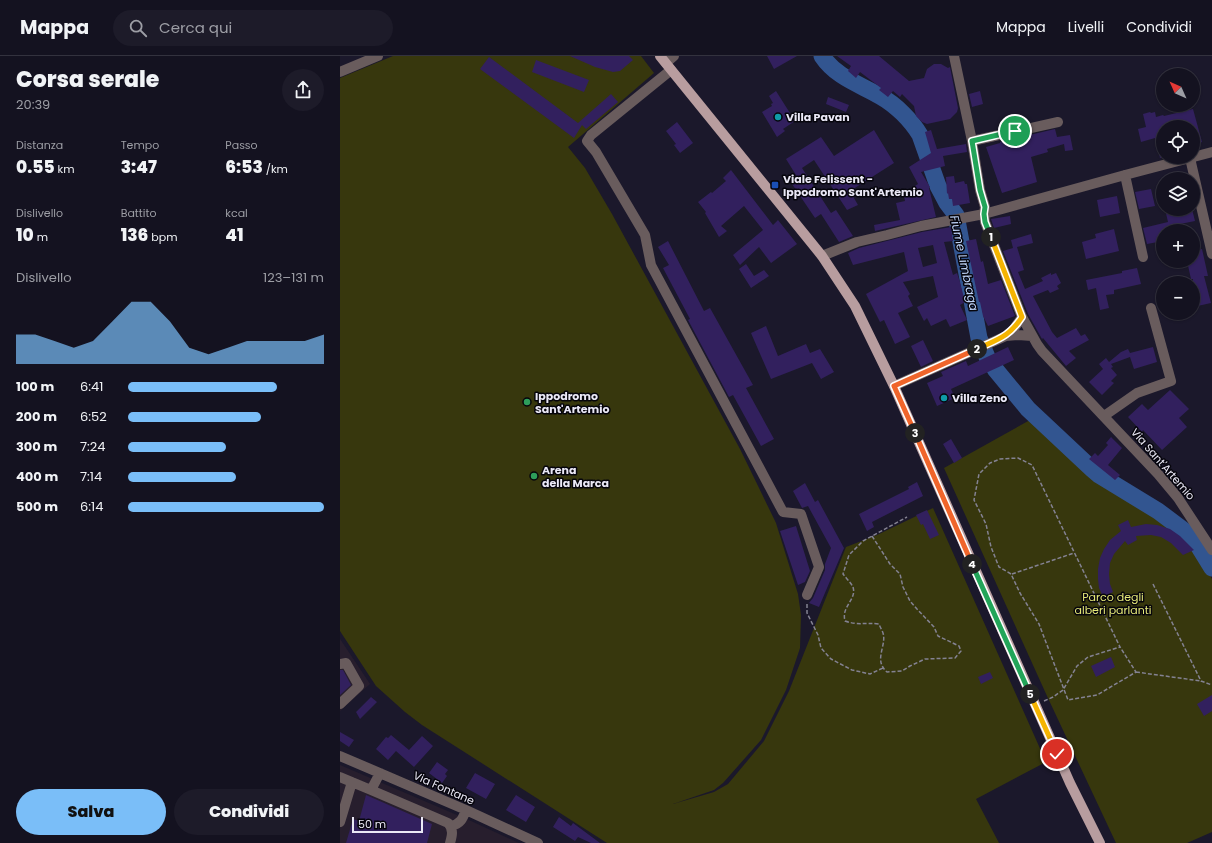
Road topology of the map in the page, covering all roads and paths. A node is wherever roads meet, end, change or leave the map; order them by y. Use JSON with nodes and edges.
{"nodes":[{"id":1,"x":378,"y":56,"type":"edge"},
{"id":2,"x":674,"y":56,"type":"edge"},
{"id":3,"x":954,"y":56,"type":"edge"},
{"id":4,"x":666,"y":63,"type":"edge"},
{"id":5,"x":340,"y":72,"type":"edge"},
{"id":6,"x":1058,"y":122,"type":"dead end"},
{"id":7,"x":972,"y":141,"type":"junction"},
{"id":8,"x":1212,"y":152,"type":"edge"},
{"id":9,"x":1200,"y":155,"type":"edge"},
{"id":10,"x":1166,"y":164,"type":"edge"},
{"id":11,"x":1191,"y":164,"type":"edge"},
{"id":12,"x":1125,"y":174,"type":"junction"},
{"id":13,"x":984,"y":214,"type":"junction"},
{"id":14,"x":1212,"y":254,"type":"edge"},
{"id":15,"x":822,"y":256,"type":"junction"},
{"id":16,"x":1143,"y":257,"type":"dead end"},
{"id":17,"x":1151,"y":308,"type":"dead end"},
{"id":18,"x":1022,"y":317,"type":"junction"},
{"id":19,"x":1006,"y":336,"type":"junction"},
{"id":20,"x":1032,"y":336,"type":"junction"},
{"id":21,"x":894,"y":386,"type":"junction"},
{"id":22,"x":1104,"y":416,"type":"junction"},
{"id":23,"x":907,"y":517,"type":"dead end"},
{"id":24,"x":872,"y":536,"type":"junction"},
{"id":25,"x":1212,"y":550,"type":"edge"},
{"id":26,"x":1074,"y":553,"type":"junction"},
{"id":27,"x":1011,"y":574,"type":"junction"},
{"id":28,"x":1152,"y":584,"type":"dead end"},
{"id":29,"x":807,"y":595,"type":"joint"},
{"id":30,"x":1120,"y":647,"type":"junction"},
{"id":31,"x":340,"y":664,"type":"edge"},
{"id":32,"x":883,"y":668,"type":"junction"},
{"id":33,"x":1136,"y":672,"type":"junction"},
{"id":34,"x":1201,"y":681,"type":"junction"},
{"id":35,"x":1212,"y":685,"type":"edge"},
{"id":36,"x":1063,"y":690,"type":"junction"},
{"id":37,"x":1040,"y":702,"type":"dead end"},
{"id":38,"x":340,"y":704,"type":"edge"},
{"id":39,"x":340,"y":756,"type":"edge"},
{"id":40,"x":380,"y":773,"type":"junction"},
{"id":41,"x":340,"y":777,"type":"edge"},
{"id":42,"x":352,"y":782,"type":"junction"},
{"id":43,"x":371,"y":790,"type":"junction"},
{"id":44,"x":466,"y":810,"type":"junction"},
{"id":45,"x":340,"y":822,"type":"edge"},
{"id":46,"x":451,"y":826,"type":"junction"},
{"id":47,"x":450,"y":843,"type":"edge"},
{"id":48,"x":538,"y":843,"type":"edge"},
{"id":49,"x":1100,"y":843,"type":"edge"}],
"edges":[{"from":1,"to":5,"type":"street"},
{"from":2,"to":4,"type":"street"},
{"from":3,"to":7,"type":"street","name":"Via Sant'Artemio"},
{"from":4,"to":15,"type":"main road"},
{"from":4,"to":29,"type":"street"},
{"from":6,"to":7,"type":"street"},
{"from":7,"to":13,"type":"street","name":"Via Sant'Artemio"},
{"from":8,"to":9,"type":"street"},
{"from":10,"to":12,"type":"street"},
{"from":11,"to":14,"type":"street"},
{"from":12,"to":13,"type":"street"},
{"from":12,"to":16,"type":"street"},
{"from":13,"to":15,"type":"street"},
{"from":13,"to":18,"type":"street","name":"Via Sant'Artemio"},
{"from":15,"to":21,"type":"main road"},
{"from":17,"to":22,"type":"street"},
{"from":18,"to":19,"type":"street"},
{"from":18,"to":20,"type":"street","name":"Via Sant'Artemio"},
{"from":19,"to":20,"type":"street"},
{"from":19,"to":21,"type":"street"},
{"from":20,"to":22,"type":"street","name":"Via Sant'Artemio"},
{"from":21,"to":49,"type":"main road"},
{"from":22,"to":25,"type":"street","name":"Via Sant'Artemio"},
{"from":23,"to":24,"type":"path"},
{"from":24,"to":32,"type":"path"},
{"from":24,"to":32,"type":"path"},
{"from":26,"to":27,"type":"path"},
{"from":26,"to":27,"type":"path"},
{"from":26,"to":30,"type":"path"},
{"from":27,"to":36,"type":"path"},
{"from":28,"to":34,"type":"path"},
{"from":29,"to":32,"type":"path"},
{"from":30,"to":33,"type":"path"},
{"from":30,"to":36,"type":"path"},
{"from":31,"to":38,"type":"street"},
{"from":33,"to":34,"type":"path"},
{"from":33,"to":36,"type":"path"},
{"from":34,"to":35,"type":"path"},
{"from":36,"to":37,"type":"path"},
{"from":39,"to":40,"type":"street","name":"Via Fontane"},
{"from":40,"to":43,"type":"street"},
{"from":40,"to":44,"type":"street","name":"Via Fontane"},
{"from":41,"to":42,"type":"street"},
{"from":42,"to":43,"type":"street"},
{"from":42,"to":45,"type":"street"},
{"from":43,"to":46,"type":"street"},
{"from":44,"to":46,"type":"street"},
{"from":44,"to":48,"type":"street","name":"Via Fontane"},
{"from":46,"to":47,"type":"street"}]}
